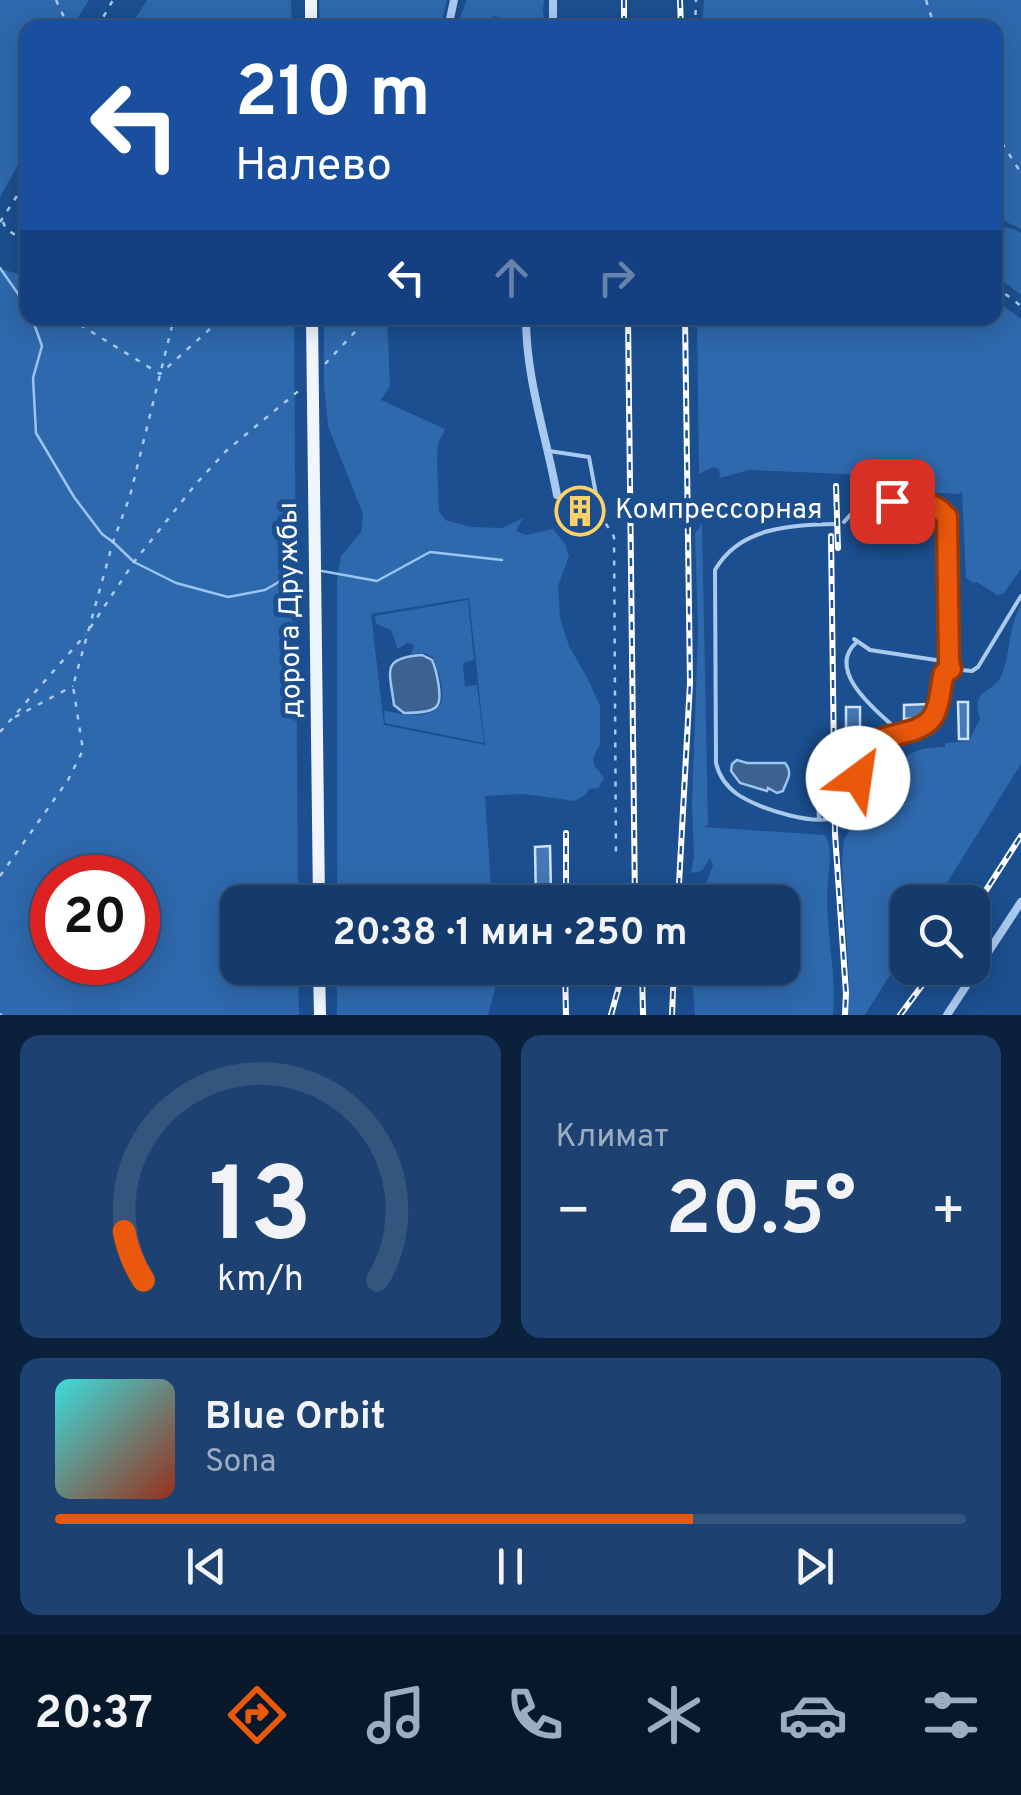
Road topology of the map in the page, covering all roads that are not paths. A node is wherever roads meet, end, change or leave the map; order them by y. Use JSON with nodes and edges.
{"nodes":[{"id":1,"x":312,"y":325,"type":"edge"},
{"id":2,"x":526,"y":325,"type":"edge"},
{"id":3,"x":548,"y":450,"type":"junction"},
{"id":4,"x":596,"y":494,"type":"road end"},
{"id":5,"x":557,"y":495,"type":"dead end"},
{"id":6,"x":844,"y":522,"type":"dead end"},
{"id":7,"x":837,"y":524,"type":"dead end"},
{"id":8,"x":1021,"y":596,"type":"edge"},
{"id":9,"x":949,"y":662,"type":"junction"},
{"id":10,"x":951,"y":669,"type":"junction"},
{"id":11,"x":901,"y":733,"type":"junction"},
{"id":12,"x":818,"y":785,"type":"dead end"},
{"id":13,"x":819,"y":819,"type":"junction"},
{"id":14,"x":319,"y":885,"type":"edge"},
{"id":15,"x":1021,"y":902,"type":"edge"},
{"id":16,"x":320,"y":985,"type":"edge"},
{"id":17,"x":320,"y":1015,"type":"edge"},
{"id":18,"x":948,"y":1015,"type":"edge"}],
"edges":[{"from":1,"to":14,"type":"main road","name":"дорога Дружбы"},
{"from":2,"to":3,"type":"street"},
{"from":3,"to":4,"type":"lane"},
{"from":3,"to":5,"type":"street"},
{"from":6,"to":9,"type":"lane"},
{"from":7,"to":13,"type":"lane"},
{"from":8,"to":10,"type":"lane"},
{"from":9,"to":10,"type":"lane"},
{"from":9,"to":11,"type":"lane"},
{"from":10,"to":11,"type":"lane"},
{"from":11,"to":13,"type":"lane"},
{"from":12,"to":13,"type":"lane"},
{"from":15,"to":18,"type":"street"},
{"from":16,"to":17,"type":"main road"}]}
